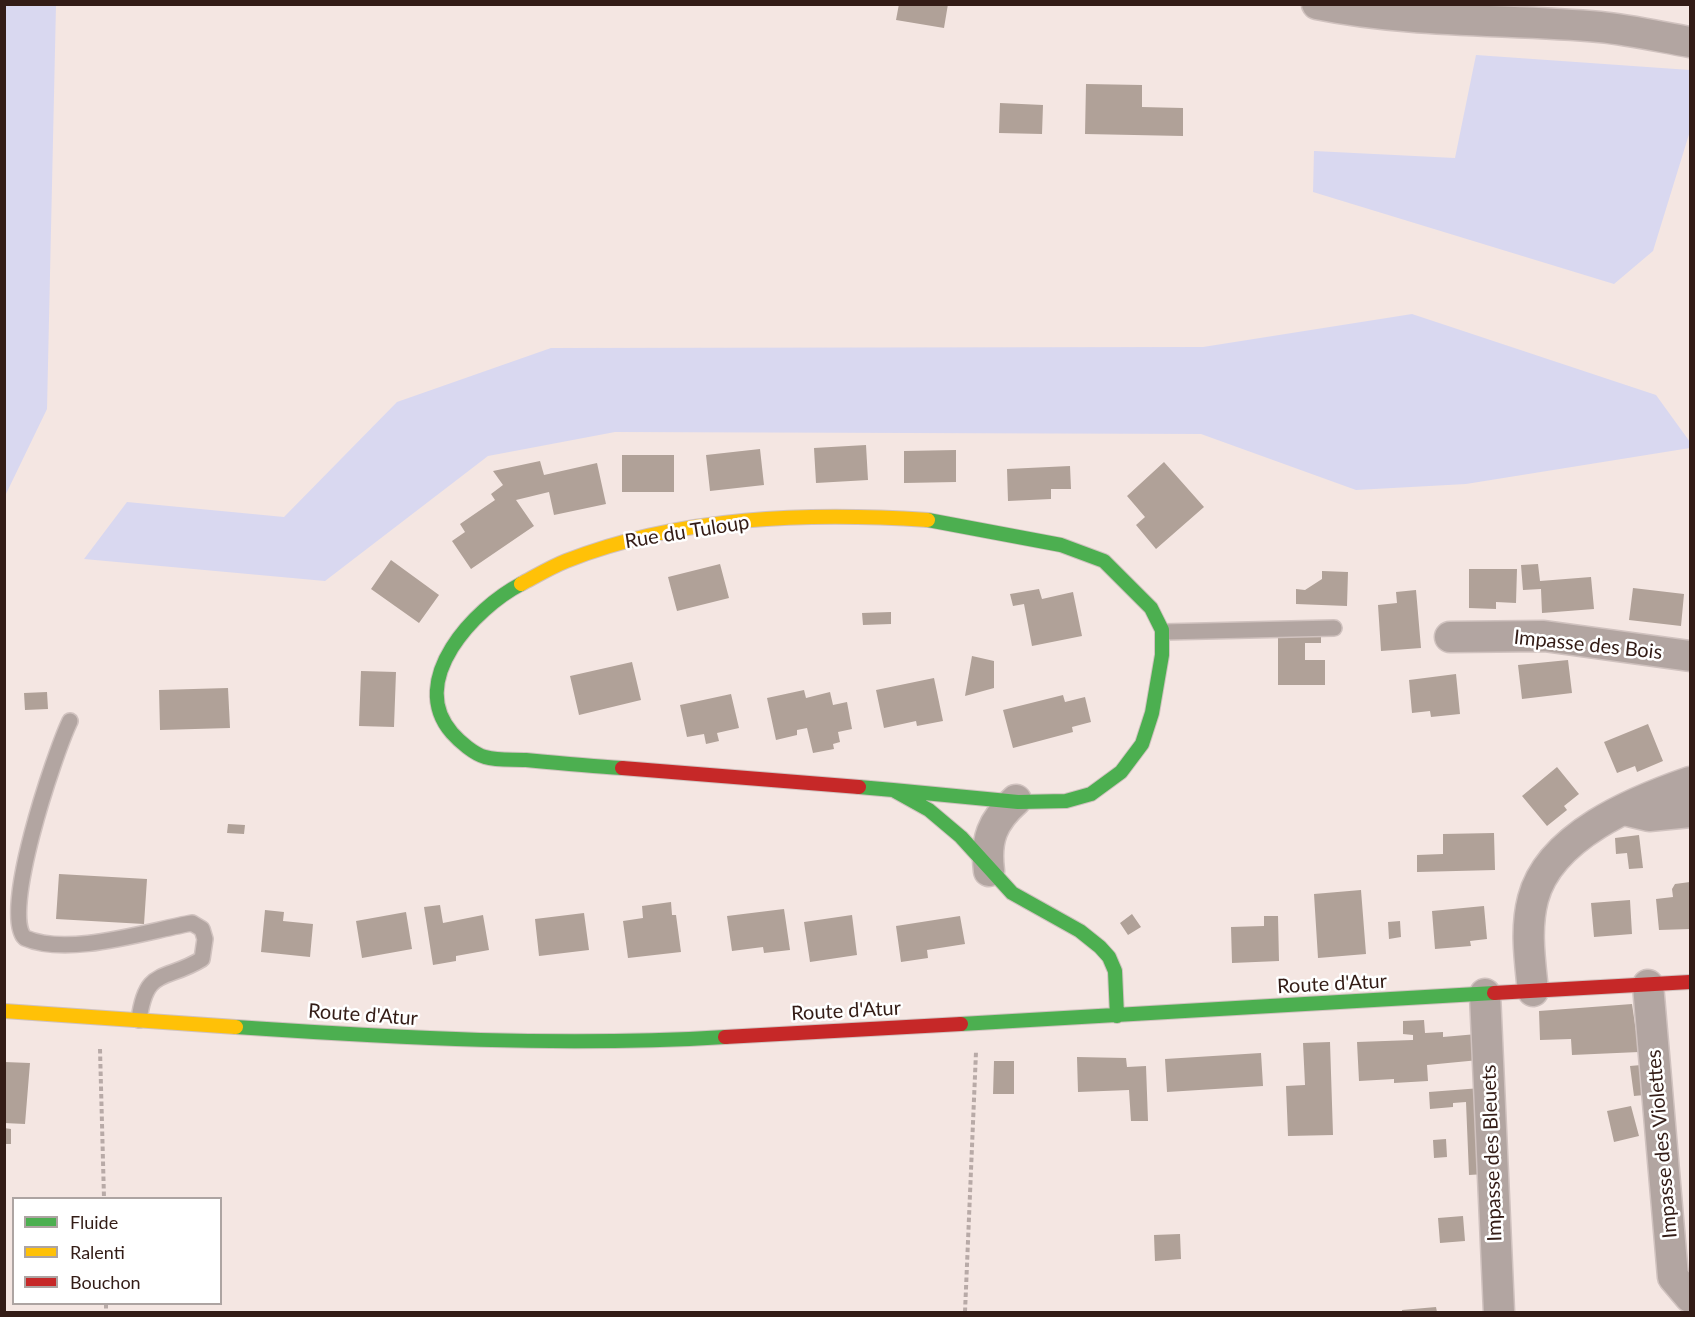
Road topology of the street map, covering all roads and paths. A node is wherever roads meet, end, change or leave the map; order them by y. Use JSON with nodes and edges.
{"nodes":[{"id":1,"x":1317,"y":4,"type":"edge"},
{"id":2,"x":1690,"y":42,"type":"edge"},
{"id":3,"x":1334,"y":628,"type":"dead end"},
{"id":4,"x":1163,"y":633,"type":"junction"},
{"id":5,"x":1450,"y":636,"type":"dead end"},
{"id":6,"x":1690,"y":656,"type":"edge"},
{"id":7,"x":70,"y":721,"type":"dead end"},
{"id":8,"x":1690,"y":782,"type":"edge"},
{"id":9,"x":893,"y":790,"type":"junction"},
{"id":10,"x":1016,"y":800,"type":"junction"},
{"id":11,"x":1625,"y":810,"type":"junction"},
{"id":12,"x":1690,"y":812,"type":"edge"},
{"id":13,"x":989,"y":872,"type":"junction"},
{"id":14,"x":1690,"y":982,"type":"edge"},
{"id":15,"x":1648,"y":985,"type":"junction"},
{"id":16,"x":1533,"y":991,"type":"junction"},
{"id":17,"x":1485,"y":994,"type":"junction"},
{"id":18,"x":4,"y":1011,"type":"edge"},
{"id":19,"x":1117,"y":1016,"type":"junction"},
{"id":20,"x":101,"y":1017,"type":"junction"},
{"id":21,"x":139,"y":1020,"type":"junction"},
{"id":22,"x":977,"y":1023,"type":"junction"},
{"id":23,"x":104,"y":1197,"type":"edge"},
{"id":24,"x":1690,"y":1297,"type":"edge"},
{"id":25,"x":965,"y":1312,"type":"edge"},
{"id":26,"x":1499,"y":1312,"type":"edge"}],
"edges":[{"from":1,"to":2,"type":"street"},
{"from":3,"to":4,"type":"lane"},
{"from":4,"to":9,"type":"street","name":"Rue du Tuloup"},
{"from":4,"to":10,"type":"street","name":"Rue du Tuloup"},
{"from":5,"to":6,"type":"street","name":"Impasse des Bois"},
{"from":7,"to":21,"type":"lane"},
{"from":8,"to":11,"type":"street"},
{"from":9,"to":10,"type":"street","name":"Rue du Tuloup"},
{"from":9,"to":13,"type":"street","name":"Rue du Tuloup"},
{"from":10,"to":13,"type":"street"},
{"from":11,"to":12,"type":"street"},
{"from":11,"to":16,"type":"street"},
{"from":13,"to":19,"type":"street","name":"Rue du Tuloup"},
{"from":14,"to":15,"type":"street","name":"Route d'Atur"},
{"from":15,"to":16,"type":"street","name":"Route d'Atur"},
{"from":15,"to":24,"type":"street","name":"Impasse des Violettes"},
{"from":16,"to":17,"type":"street","name":"Route d'Atur"},
{"from":17,"to":19,"type":"street","name":"Route d'Atur"},
{"from":17,"to":26,"type":"street","name":"Impasse des Bleuets"},
{"from":18,"to":20,"type":"street","name":"Route d'Atur"},
{"from":19,"to":22,"type":"street","name":"Route d'Atur"},
{"from":20,"to":21,"type":"street","name":"Route d'Atur"},
{"from":20,"to":23,"type":"path"},
{"from":21,"to":22,"type":"street","name":"Route d'Atur"},
{"from":22,"to":25,"type":"path"}]}
